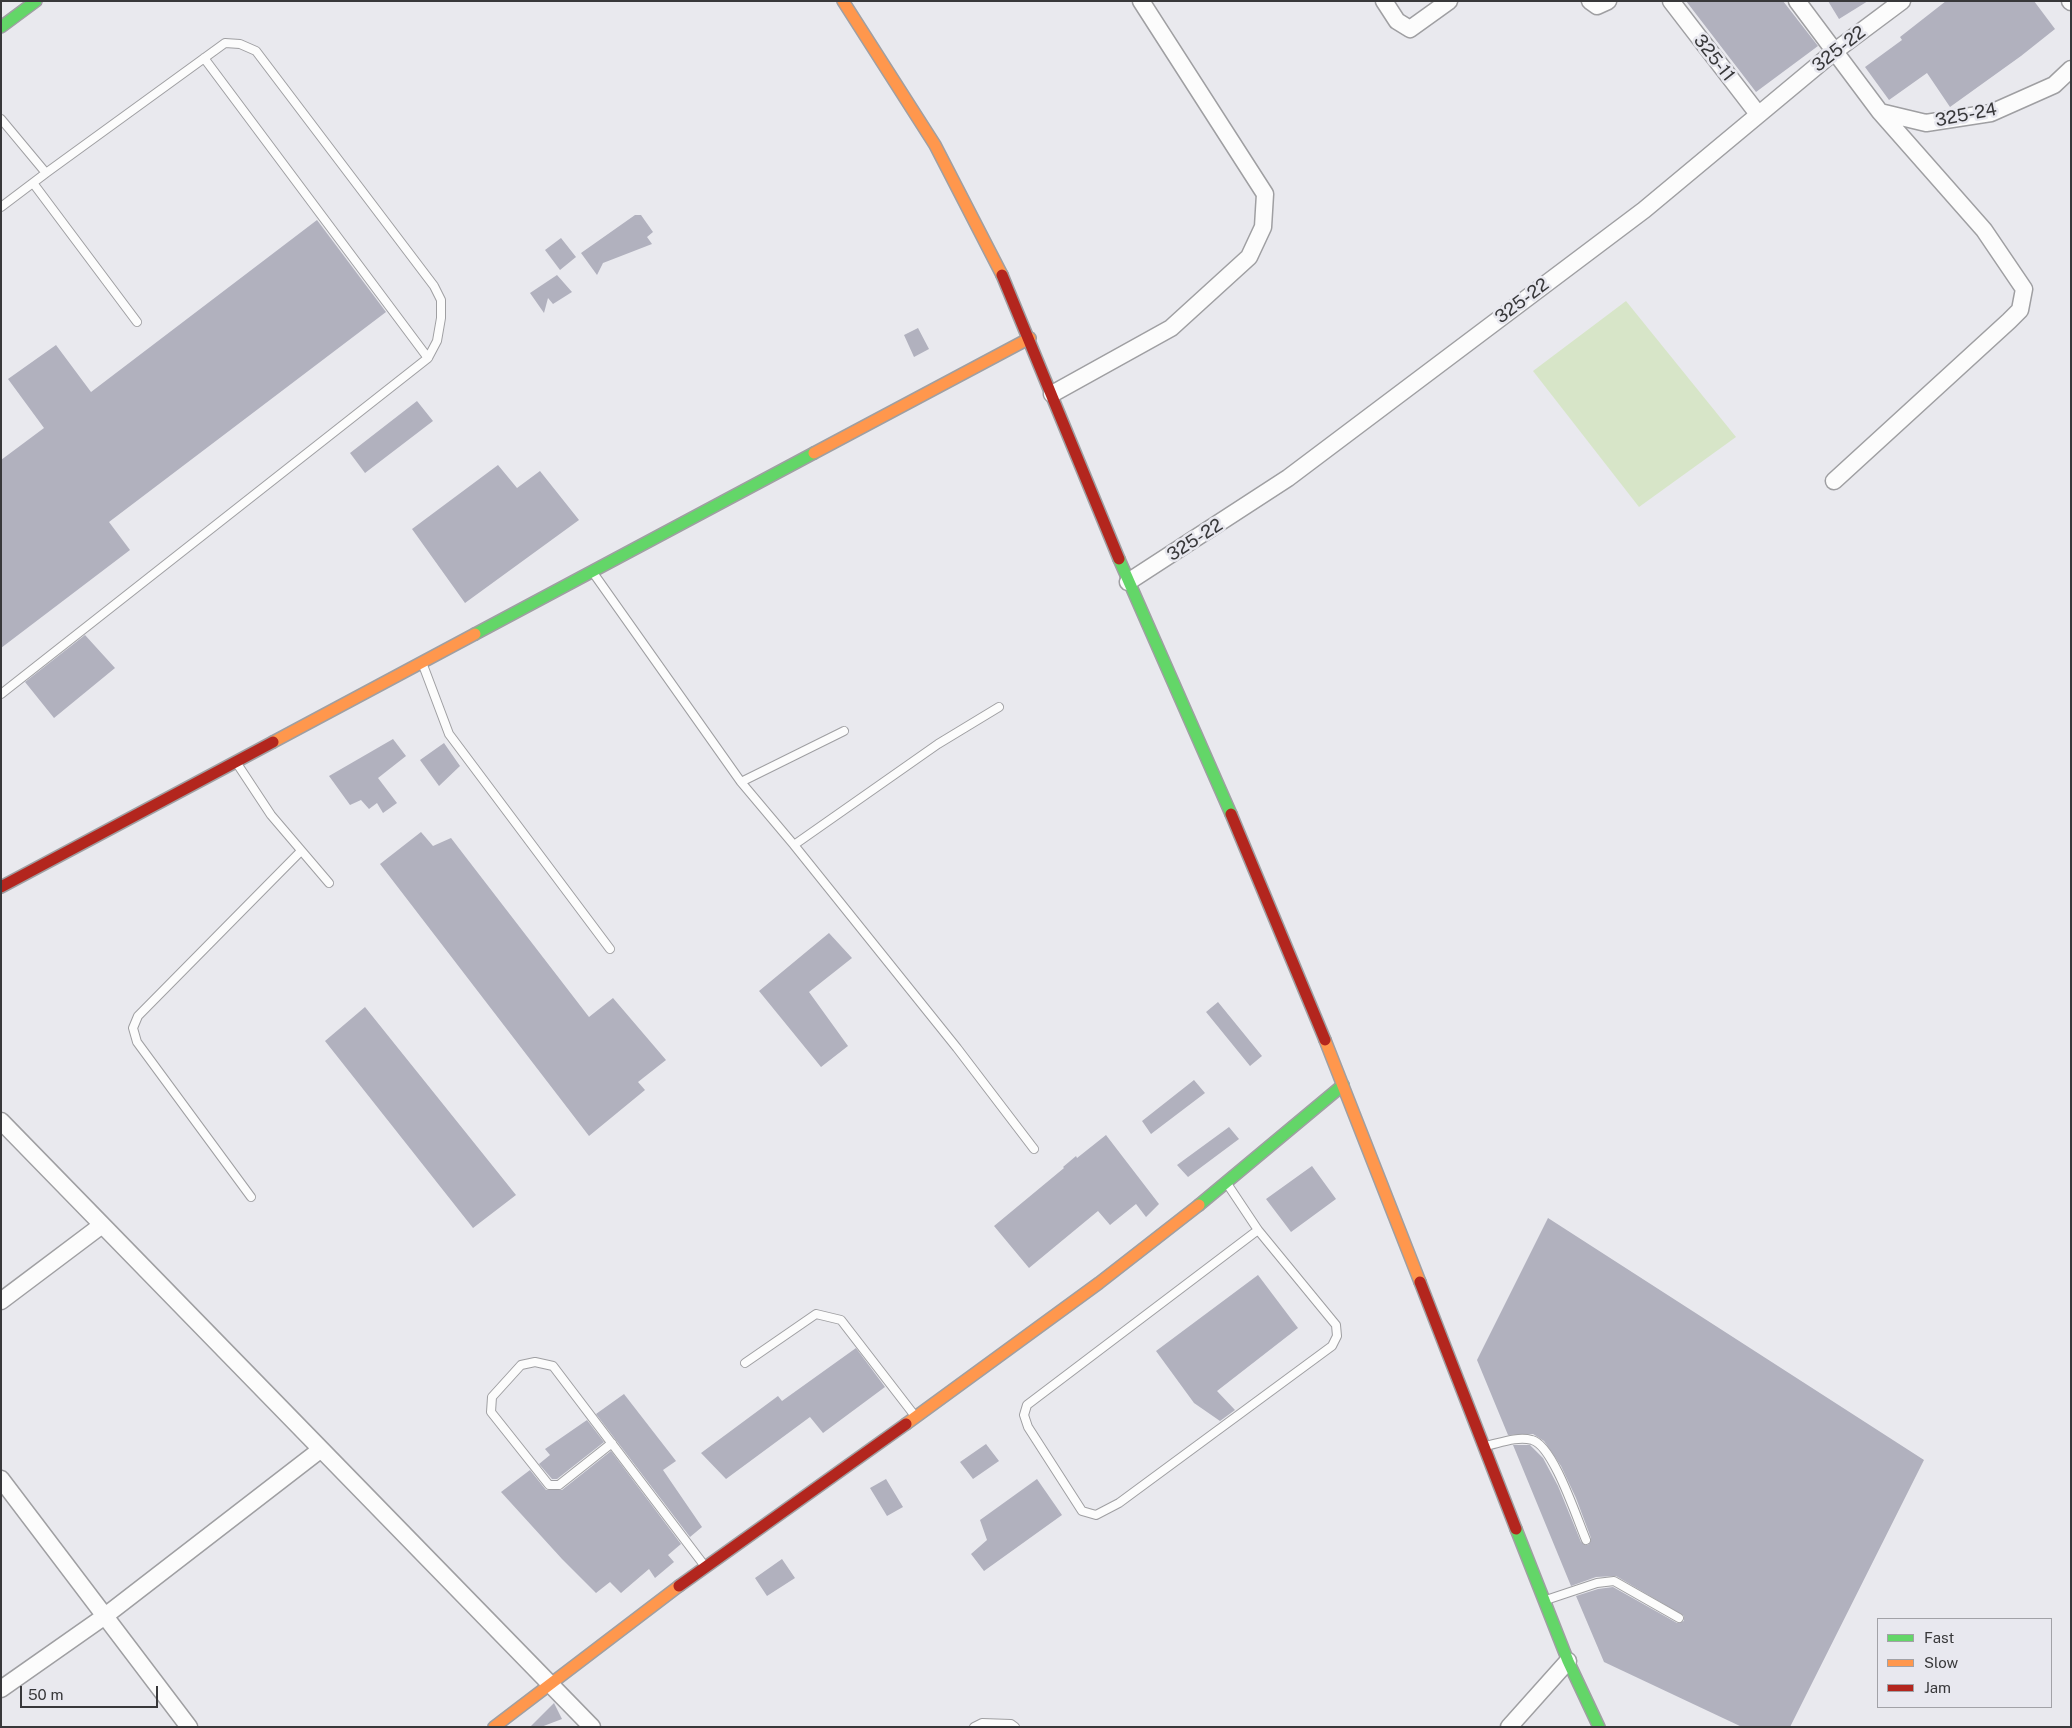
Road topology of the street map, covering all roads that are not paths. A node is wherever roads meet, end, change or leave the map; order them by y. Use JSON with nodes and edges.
{"nodes":[{"id":1,"x":36,"y":1,"type":"edge"},
{"id":2,"x":843,"y":1,"type":"edge"},
{"id":3,"x":1141,"y":1,"type":"edge"},
{"id":4,"x":1384,"y":1,"type":"edge"},
{"id":5,"x":1449,"y":1,"type":"edge"},
{"id":6,"x":1671,"y":1,"type":"edge"},
{"id":7,"x":1797,"y":1,"type":"edge"},
{"id":8,"x":1902,"y":1,"type":"edge"},
{"id":9,"x":1,"y":27,"type":"edge"},
{"id":10,"x":1834,"y":51,"type":"junction"},
{"id":11,"x":204,"y":58,"type":"junction"},
{"id":12,"x":2071,"y":69,"type":"edge"},
{"id":13,"x":1880,"y":112,"type":"junction"},
{"id":14,"x":1758,"y":114,"type":"junction"},
{"id":15,"x":1,"y":118,"type":"edge"},
{"id":16,"x":46,"y":173,"type":"junction"},
{"id":17,"x":33,"y":184,"type":"junction"},
{"id":18,"x":1,"y":207,"type":"edge"},
{"id":19,"x":138,"y":322,"type":"dead end"},
{"id":20,"x":1030,"y":338,"type":"junction"},
{"id":21,"x":428,"y":358,"type":"junction"},
{"id":22,"x":1052,"y":394,"type":"junction"},
{"id":23,"x":1834,"y":481,"type":"dead end"},
{"id":24,"x":592,"y":572,"type":"junction"},
{"id":25,"x":1128,"y":582,"type":"junction"},
{"id":26,"x":422,"y":663,"type":"junction"},
{"id":27,"x":1,"y":694,"type":"edge"},
{"id":28,"x":999,"y":707,"type":"dead end"},
{"id":29,"x":844,"y":731,"type":"dead end"},
{"id":30,"x":235,"y":761,"type":"junction"},
{"id":31,"x":740,"y":782,"type":"junction"},
{"id":32,"x":794,"y":845,"type":"junction"},
{"id":33,"x":301,"y":851,"type":"junction"},
{"id":34,"x":329,"y":883,"type":"dead end"},
{"id":35,"x":1,"y":887,"type":"edge"},
{"id":36,"x":610,"y":949,"type":"dead end"},
{"id":37,"x":1343,"y":1084,"type":"junction"},
{"id":38,"x":4,"y":1128,"type":"edge"},
{"id":39,"x":1034,"y":1149,"type":"dead end"},
{"id":40,"x":1227,"y":1183,"type":"junction"},
{"id":41,"x":251,"y":1197,"type":"dead end"},
{"id":42,"x":102,"y":1225,"type":"junction"},
{"id":43,"x":1258,"y":1230,"type":"junction"},
{"id":44,"x":1,"y":1301,"type":"edge"},
{"id":45,"x":745,"y":1363,"type":"dead end"},
{"id":46,"x":916,"y":1417,"type":"junction"},
{"id":47,"x":612,"y":1443,"type":"junction"},
{"id":48,"x":1484,"y":1446,"type":"junction"},
{"id":49,"x":320,"y":1450,"type":"junction"},
{"id":50,"x":1,"y":1479,"type":"edge"},
{"id":51,"x":1586,"y":1540,"type":"dead end"},
{"id":52,"x":705,"y":1566,"type":"junction"},
{"id":53,"x":1544,"y":1600,"type":"junction"},
{"id":54,"x":105,"y":1616,"type":"junction"},
{"id":55,"x":1679,"y":1618,"type":"dead end"},
{"id":56,"x":1568,"y":1661,"type":"junction"},
{"id":57,"x":550,"y":1684,"type":"junction"},
{"id":58,"x":1,"y":1689,"type":"edge"},
{"id":59,"x":188,"y":1727,"type":"edge"},
{"id":60,"x":494,"y":1727,"type":"edge"},
{"id":61,"x":592,"y":1727,"type":"edge"},
{"id":62,"x":974,"y":1727,"type":"edge"},
{"id":63,"x":1015,"y":1727,"type":"edge"},
{"id":64,"x":1509,"y":1727,"type":"edge"},
{"id":65,"x":1599,"y":1727,"type":"edge"}],
"edges":[{"from":1,"to":9,"type":"main road"},
{"from":2,"to":20,"type":"main road"},
{"from":3,"to":22,"type":"street"},
{"from":4,"to":5,"type":"street"},
{"from":6,"to":14,"type":"street","name":"325-11"},
{"from":7,"to":10,"type":"street"},
{"from":8,"to":10,"type":"street","name":"325-22"},
{"from":10,"to":13,"type":"street"},
{"from":10,"to":14,"type":"street","name":"325-22"},
{"from":11,"to":16,"type":"lane"},
{"from":11,"to":21,"type":"lane"},
{"from":11,"to":21,"type":"lane"},
{"from":12,"to":13,"type":"street","name":"325-24"},
{"from":13,"to":23,"type":"street"},
{"from":14,"to":25,"type":"street","name":"325-22"},
{"from":15,"to":16,"type":"lane"},
{"from":16,"to":17,"type":"lane"},
{"from":17,"to":18,"type":"lane"},
{"from":17,"to":19,"type":"lane"},
{"from":20,"to":22,"type":"main road"},
{"from":20,"to":24,"type":"main road"},
{"from":21,"to":27,"type":"lane"},
{"from":22,"to":25,"type":"main road"},
{"from":24,"to":26,"type":"main road"},
{"from":24,"to":31,"type":"lane"},
{"from":25,"to":37,"type":"main road"},
{"from":26,"to":30,"type":"main road"},
{"from":26,"to":36,"type":"lane"},
{"from":28,"to":32,"type":"lane"},
{"from":29,"to":31,"type":"lane"},
{"from":30,"to":33,"type":"lane"},
{"from":30,"to":35,"type":"main road"},
{"from":31,"to":32,"type":"lane"},
{"from":32,"to":39,"type":"lane"},
{"from":33,"to":34,"type":"lane"},
{"from":33,"to":41,"type":"lane"},
{"from":37,"to":40,"type":"main road"},
{"from":37,"to":48,"type":"main road"},
{"from":38,"to":42,"type":"street"},
{"from":40,"to":43,"type":"lane"},
{"from":40,"to":46,"type":"main road"},
{"from":42,"to":44,"type":"street"},
{"from":42,"to":49,"type":"street"},
{"from":43,"to":43,"type":"lane"},
{"from":45,"to":46,"type":"lane"},
{"from":46,"to":52,"type":"main road"},
{"from":47,"to":47,"type":"lane"},
{"from":47,"to":52,"type":"lane"},
{"from":48,"to":51,"type":"lane"},
{"from":48,"to":53,"type":"main road"},
{"from":49,"to":54,"type":"street"},
{"from":49,"to":57,"type":"street"},
{"from":50,"to":54,"type":"street"},
{"from":52,"to":57,"type":"main road"},
{"from":53,"to":55,"type":"lane"},
{"from":53,"to":56,"type":"main road"},
{"from":54,"to":58,"type":"street"},
{"from":54,"to":59,"type":"street"},
{"from":56,"to":64,"type":"street"},
{"from":56,"to":65,"type":"main road"},
{"from":57,"to":60,"type":"main road"},
{"from":57,"to":61,"type":"street"},
{"from":62,"to":63,"type":"lane"}]}
